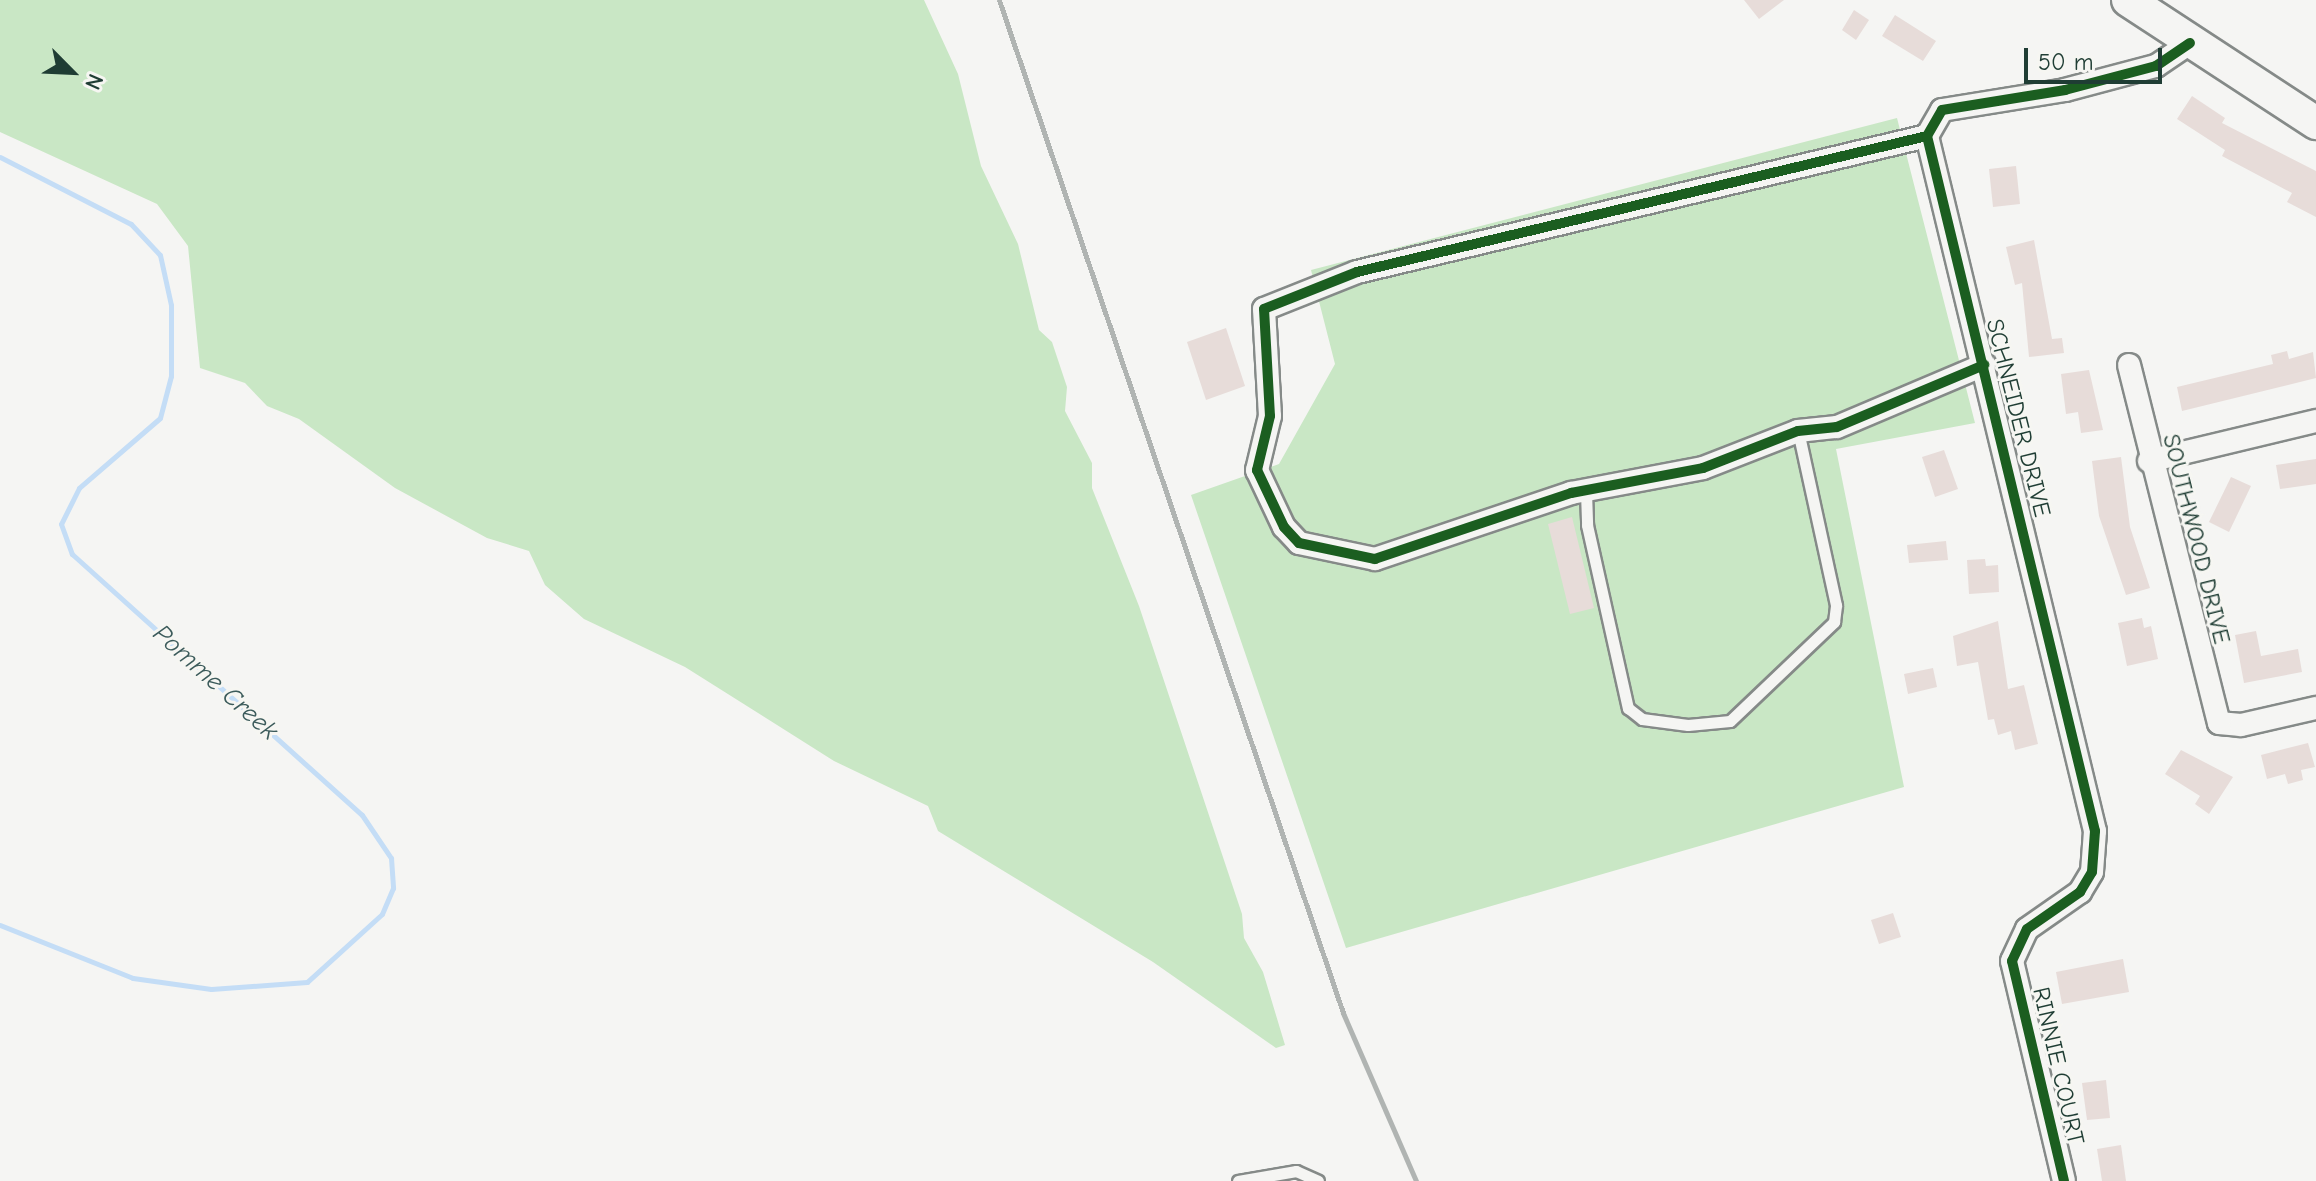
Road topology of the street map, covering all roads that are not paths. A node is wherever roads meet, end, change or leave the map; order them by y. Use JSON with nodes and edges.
{"nodes":[{"id":1,"x":2128,"y":0,"type":"edge"},
{"id":2,"x":2190,"y":43,"type":"junction"},
{"id":3,"x":2316,"y":123,"type":"edge"},
{"id":4,"x":1927,"y":136,"type":"junction"},
{"id":5,"x":1984,"y":365,"type":"junction"},
{"id":6,"x":2129,"y":365,"type":"dead end"},
{"id":7,"x":2316,"y":421,"type":"edge"},
{"id":8,"x":1798,"y":431,"type":"junction"},
{"id":9,"x":2149,"y":461,"type":"junction"},
{"id":10,"x":1586,"y":492,"type":"junction"},
{"id":11,"x":2316,"y":708,"type":"edge"},
{"id":12,"x":2012,"y":961,"type":"joint"},
{"id":13,"x":1238,"y":1181,"type":"edge"},
{"id":14,"x":1318,"y":1181,"type":"edge"},
{"id":15,"x":2064,"y":1181,"type":"edge"}],
"edges":[{"from":1,"to":2,"type":"street"},
{"from":2,"to":3,"type":"street"},
{"from":2,"to":4,"type":"street"},
{"from":4,"to":5,"type":"street","name":"SCHNEIDER DRIVE"},
{"from":4,"to":10,"type":"street"},
{"from":5,"to":8,"type":"street"},
{"from":5,"to":12,"type":"street","name":"SCHNEIDER DRIVE"},
{"from":6,"to":9,"type":"street","name":"SOUTHWOOD DRIVE"},
{"from":7,"to":9,"type":"street"},
{"from":8,"to":10,"type":"street"},
{"from":8,"to":10,"type":"lane"},
{"from":9,"to":11,"type":"street","name":"SOUTHWOOD DRIVE"},
{"from":12,"to":15,"type":"street","name":"RINNIE COURT"},
{"from":13,"to":14,"type":"lane"}]}
